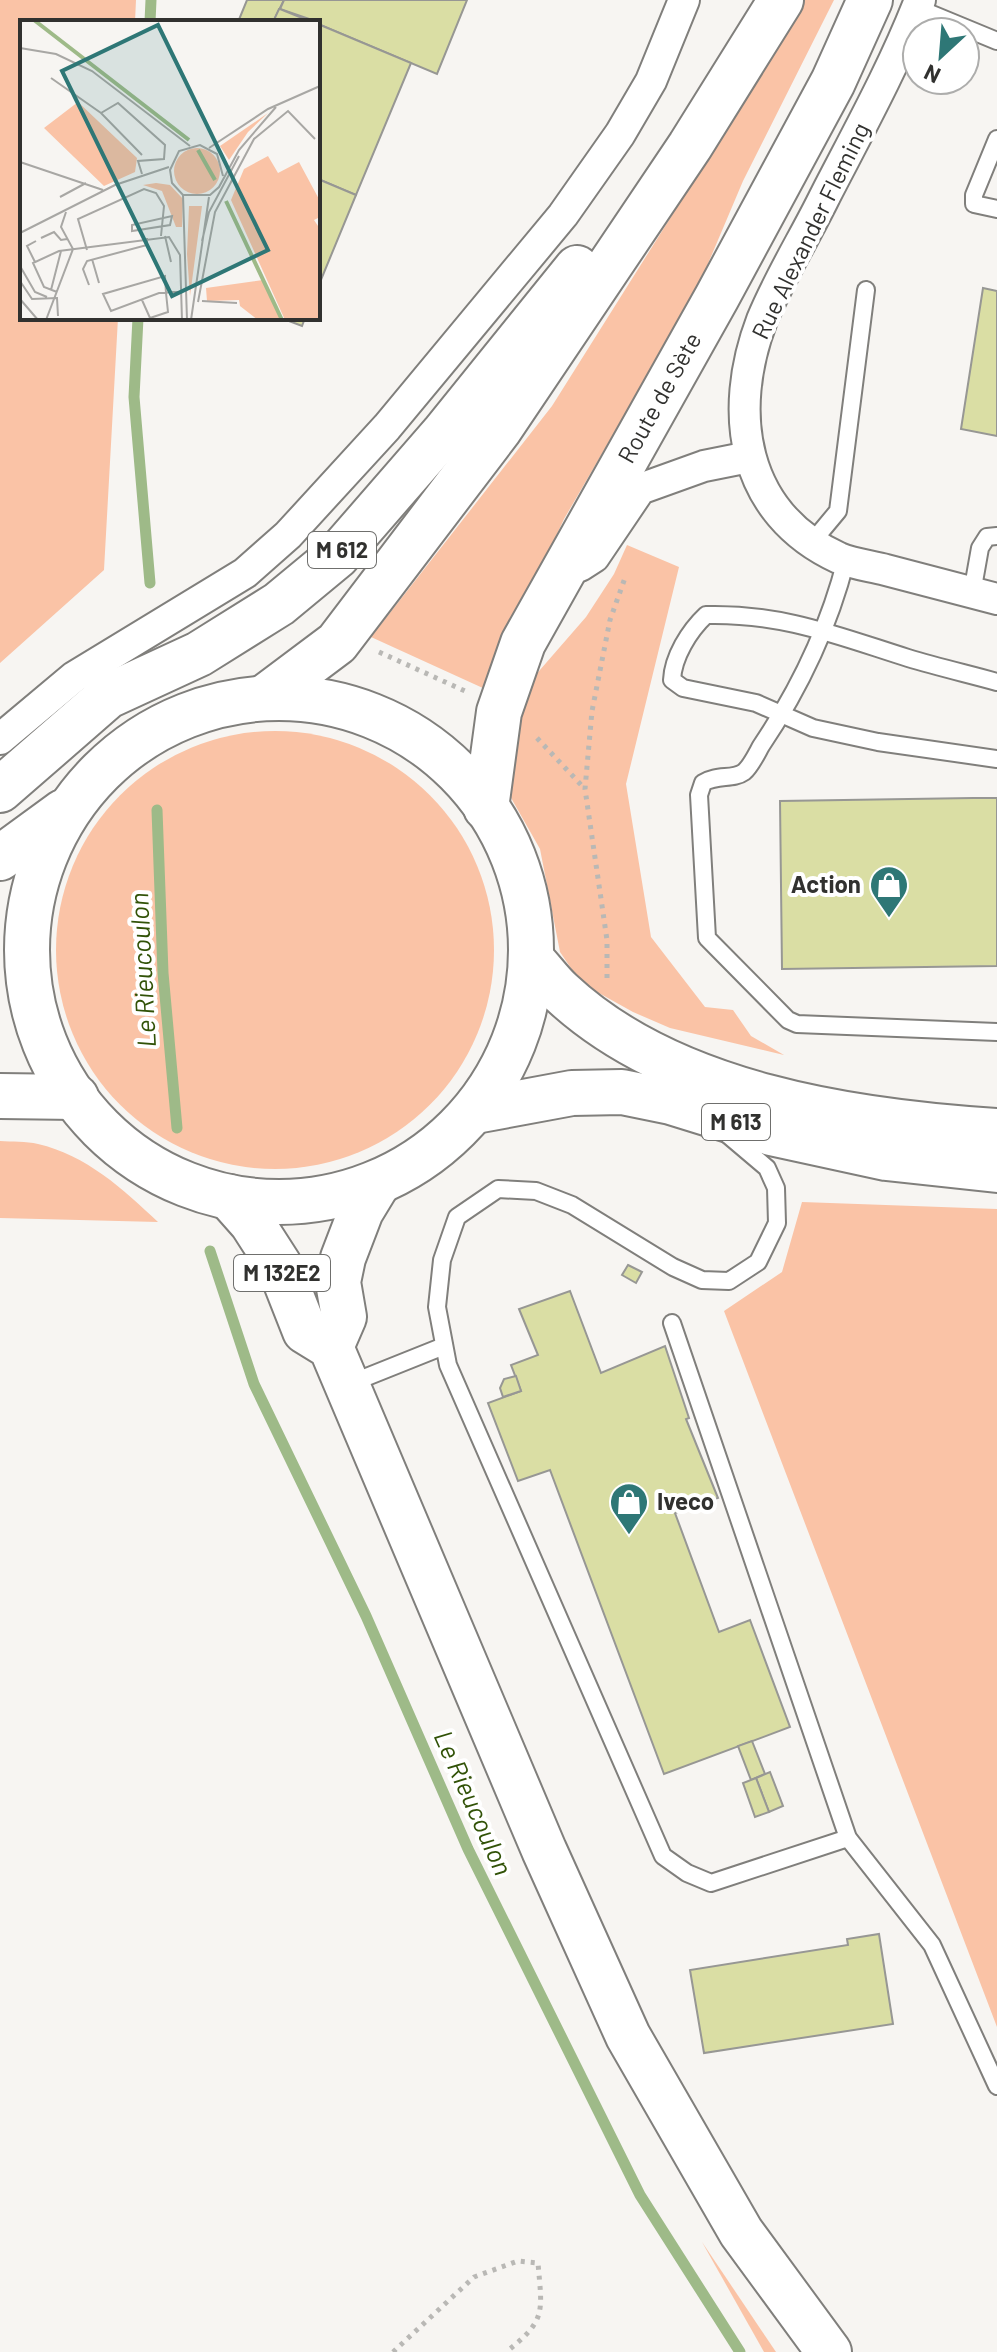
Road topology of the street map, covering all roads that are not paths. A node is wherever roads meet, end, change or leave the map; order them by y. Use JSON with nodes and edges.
{"nodes":[{"id":1,"x":684,"y":0,"type":"edge"},
{"id":2,"x":781,"y":0,"type":"edge"},
{"id":3,"x":870,"y":0,"type":"edge"},
{"id":4,"x":919,"y":4,"type":"edge"},
{"id":5,"x":997,"y":41,"type":"edge"},
{"id":6,"x":997,"y":139,"type":"edge"},
{"id":7,"x":997,"y":209,"type":"edge"},
{"id":8,"x":625,"y":245,"type":"junction"},
{"id":9,"x":866,"y":290,"type":"dead end"},
{"id":10,"x":749,"y":457,"type":"junction"},
{"id":11,"x":997,"y":536,"type":"edge"},
{"id":12,"x":813,"y":541,"type":"junction"},
{"id":13,"x":846,"y":560,"type":"junction"},
{"id":14,"x":561,"y":578,"type":"junction"},
{"id":15,"x":984,"y":596,"type":"edge"},
{"id":16,"x":826,"y":630,"type":"junction"},
{"id":17,"x":997,"y":682,"type":"edge"},
{"id":18,"x":265,"y":697,"type":"junction"},
{"id":19,"x":782,"y":716,"type":"junction"},
{"id":20,"x":0,"y":739,"type":"edge"},
{"id":21,"x":997,"y":759,"type":"edge"},
{"id":22,"x":0,"y":790,"type":"edge"},
{"id":23,"x":68,"y":808,"type":"junction"},
{"id":24,"x":486,"y":808,"type":"junction"},
{"id":25,"x":0,"y":858,"type":"edge"},
{"id":26,"x":532,"y":960,"type":"junction"},
{"id":27,"x":997,"y":1032,"type":"edge"},
{"id":28,"x":0,"y":1096,"type":"edge"},
{"id":29,"x":76,"y":1097,"type":"junction"},
{"id":30,"x":671,"y":1102,"type":"junction"},
{"id":31,"x":475,"y":1111,"type":"junction"},
{"id":32,"x":997,"y":1131,"type":"edge"},
{"id":33,"x":997,"y":1170,"type":"edge"},
{"id":34,"x":378,"y":1183,"type":"junction"},
{"id":35,"x":229,"y":1197,"type":"junction"},
{"id":36,"x":672,"y":1323,"type":"dead end"},
{"id":37,"x":444,"y":1346,"type":"junction"},
{"id":38,"x":339,"y":1366,"type":"junction"},
{"id":39,"x":848,"y":1838,"type":"junction"},
{"id":40,"x":997,"y":2086,"type":"edge"},
{"id":41,"x":829,"y":2352,"type":"edge"}],
"edges":[{"from":1,"to":20,"type":"street"},
{"from":2,"to":8,"type":"main road","number":"M 612"},
{"from":3,"to":14,"type":"main road","name":"Route de Sète"},
{"from":4,"to":5,"type":"lane"},
{"from":4,"to":10,"type":"street","name":"Rue Alexander Fleming"},
{"from":6,"to":7,"type":"lane"},
{"from":8,"to":18,"type":"main road","number":"M 612"},
{"from":8,"to":22,"type":"main road","number":"M 612"},
{"from":9,"to":12,"type":"lane"},
{"from":10,"to":12,"type":"street","name":"Rue Alexander Fleming"},
{"from":10,"to":14,"type":"street"},
{"from":11,"to":15,"type":"lane"},
{"from":12,"to":13,"type":"street","name":"Rue Alexander Fleming"},
{"from":13,"to":15,"type":"street","name":"Rue Alexander Fleming"},
{"from":13,"to":16,"type":"lane"},
{"from":14,"to":24,"type":"main road","name":"Route de Sète"},
{"from":16,"to":17,"type":"lane"},
{"from":16,"to":19,"type":"lane"},
{"from":16,"to":19,"type":"lane"},
{"from":18,"to":23,"type":"main road"},
{"from":18,"to":24,"type":"main road"},
{"from":19,"to":21,"type":"lane"},
{"from":19,"to":27,"type":"lane"},
{"from":23,"to":25,"type":"main road"},
{"from":23,"to":29,"type":"main road"},
{"from":24,"to":26,"type":"main road"},
{"from":26,"to":31,"type":"main road"},
{"from":26,"to":32,"type":"main road","number":"M 613"},
{"from":28,"to":29,"type":"main road"},
{"from":29,"to":35,"type":"main road"},
{"from":30,"to":31,"type":"main road","number":"M 613"},
{"from":30,"to":33,"type":"main road","number":"M 613"},
{"from":30,"to":37,"type":"lane"},
{"from":31,"to":34,"type":"main road"},
{"from":34,"to":35,"type":"main road"},
{"from":34,"to":38,"type":"main road","number":"M 132E2"},
{"from":35,"to":38,"type":"main road","number":"M 132E2"},
{"from":36,"to":39,"type":"lane"},
{"from":37,"to":38,"type":"lane"},
{"from":37,"to":39,"type":"lane"},
{"from":38,"to":41,"type":"main road","number":"M 132E2"},
{"from":39,"to":40,"type":"lane"}]}
